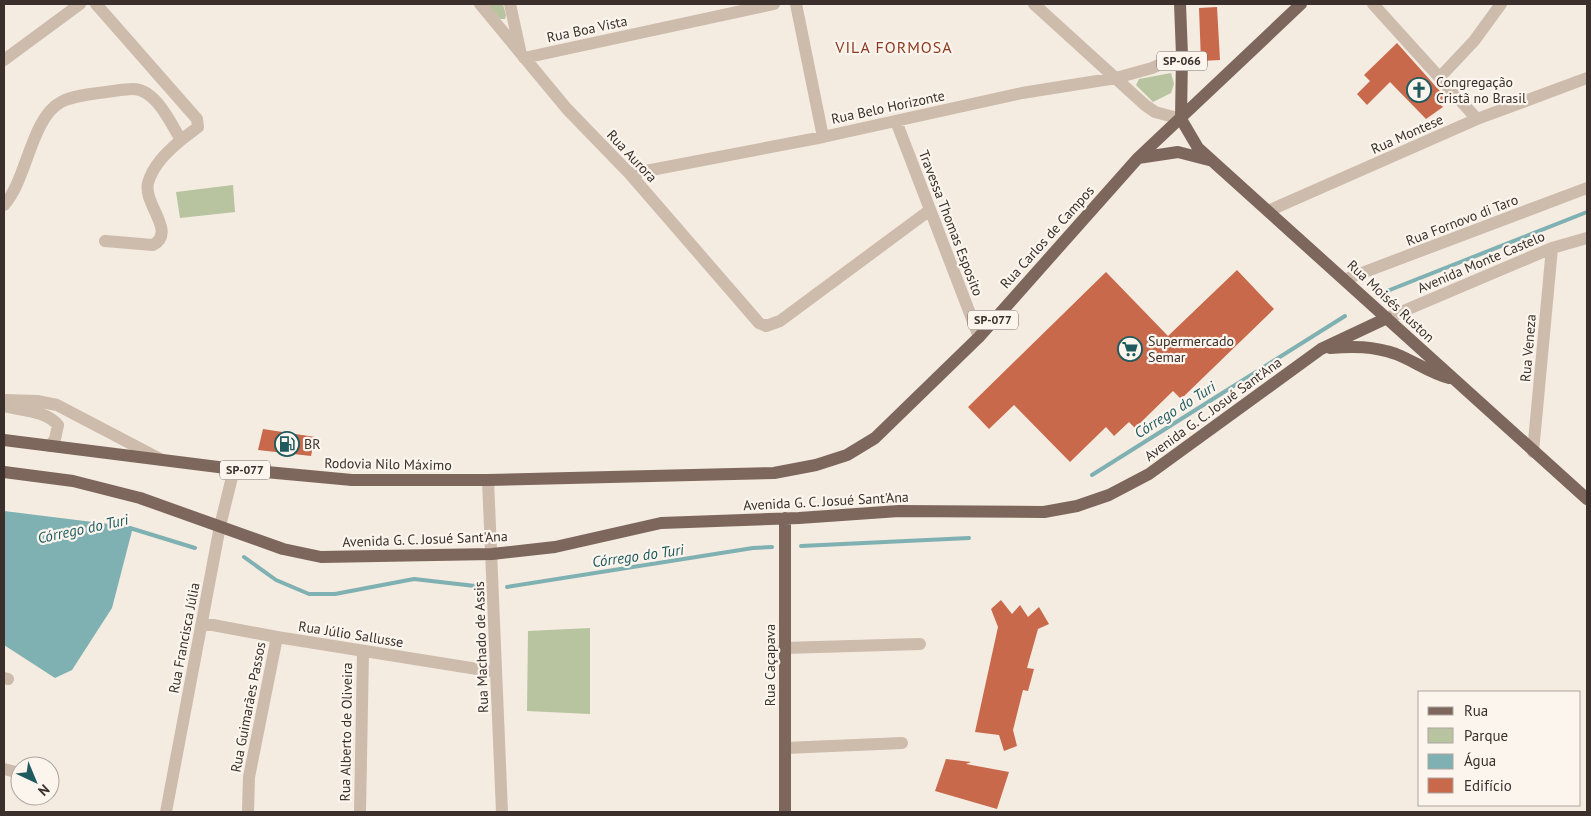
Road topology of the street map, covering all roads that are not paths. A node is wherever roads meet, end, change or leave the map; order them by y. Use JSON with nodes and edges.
{"nodes":[{"id":1,"x":80,"y":4,"type":"edge"},
{"id":2,"x":96,"y":4,"type":"edge"},
{"id":3,"x":480,"y":4,"type":"edge"},
{"id":4,"x":510,"y":4,"type":"edge"},
{"id":5,"x":774,"y":4,"type":"edge"},
{"id":6,"x":796,"y":4,"type":"edge"},
{"id":7,"x":1034,"y":4,"type":"edge"},
{"id":8,"x":1180,"y":4,"type":"edge"},
{"id":9,"x":1301,"y":4,"type":"edge"},
{"id":10,"x":1373,"y":4,"type":"edge"},
{"id":11,"x":1501,"y":4,"type":"edge"},
{"id":12,"x":1182,"y":55,"type":"junction"},
{"id":13,"x":522,"y":56,"type":"junction"},
{"id":14,"x":4,"y":60,"type":"edge"},
{"id":15,"x":1441,"y":76,"type":"junction"},
{"id":16,"x":1116,"y":78,"type":"junction"},
{"id":17,"x":1587,"y":78,"type":"edge"},
{"id":18,"x":1181,"y":119,"type":"junction"},
{"id":19,"x":1477,"y":119,"type":"junction"},
{"id":20,"x":896,"y":121,"type":"junction"},
{"id":21,"x":823,"y":136,"type":"junction"},
{"id":22,"x":181,"y":140,"type":"junction"},
{"id":23,"x":1138,"y":158,"type":"junction"},
{"id":24,"x":1214,"y":162,"type":"junction"},
{"id":25,"x":630,"y":174,"type":"junction"},
{"id":26,"x":1587,"y":188,"type":"edge"},
{"id":27,"x":4,"y":205,"type":"edge"},
{"id":28,"x":930,"y":210,"type":"junction"},
{"id":29,"x":1268,"y":211,"type":"junction"},
{"id":30,"x":1587,"y":238,"type":"edge"},
{"id":31,"x":105,"y":241,"type":"dead end"},
{"id":32,"x":1552,"y":248,"type":"junction"},
{"id":33,"x":1346,"y":279,"type":"junction"},
{"id":34,"x":1387,"y":318,"type":"junction"},
{"id":35,"x":979,"y":336,"type":"junction"},
{"id":36,"x":1320,"y":349,"type":"junction"},
{"id":37,"x":1453,"y":379,"type":"junction"},
{"id":38,"x":4,"y":400,"type":"edge"},
{"id":39,"x":4,"y":406,"type":"edge"},
{"id":40,"x":4,"y":440,"type":"edge"},
{"id":41,"x":50,"y":446,"type":"junction"},
{"id":42,"x":1533,"y":452,"type":"junction"},
{"id":43,"x":164,"y":461,"type":"junction"},
{"id":44,"x":234,"y":469,"type":"junction"},
{"id":45,"x":4,"y":472,"type":"edge"},
{"id":46,"x":774,"y":473,"type":"joint"},
{"id":47,"x":488,"y":480,"type":"junction"},
{"id":48,"x":1587,"y":499,"type":"edge"},
{"id":49,"x":786,"y":518,"type":"junction"},
{"id":50,"x":220,"y":526,"type":"junction"},
{"id":51,"x":492,"y":554,"type":"junction"},
{"id":52,"x":202,"y":623,"type":"junction"},
{"id":53,"x":277,"y":638,"type":"junction"},
{"id":54,"x":920,"y":644,"type":"dead end"},
{"id":55,"x":784,"y":648,"type":"junction"},
{"id":56,"x":363,"y":652,"type":"junction"},
{"id":57,"x":496,"y":672,"type":"junction"},
{"id":58,"x":902,"y":743,"type":"dead end"},
{"id":59,"x":785,"y":748,"type":"junction"},
{"id":60,"x":166,"y":812,"type":"edge"},
{"id":61,"x":248,"y":812,"type":"edge"},
{"id":62,"x":360,"y":812,"type":"edge"},
{"id":63,"x":502,"y":812,"type":"edge"},
{"id":64,"x":785,"y":812,"type":"edge"}],
"edges":[{"from":1,"to":14,"type":"street"},
{"from":2,"to":22,"type":"street"},
{"from":3,"to":13,"type":"street","name":"Rua Aurora"},
{"from":4,"to":13,"type":"street"},
{"from":5,"to":13,"type":"street","name":"Rua Boa Vista"},
{"from":6,"to":21,"type":"street"},
{"from":7,"to":16,"type":"street"},
{"from":8,"to":12,"type":"main road","number":"SP-066"},
{"from":9,"to":18,"type":"main road","name":"Rua Carlos de Campos"},
{"from":10,"to":15,"type":"street"},
{"from":11,"to":15,"type":"street"},
{"from":12,"to":16,"type":"street","name":"Rua Belo Horizonte"},
{"from":12,"to":18,"type":"main road","number":"SP-066"},
{"from":13,"to":25,"type":"street","name":"Rua Aurora"},
{"from":15,"to":19,"type":"street"},
{"from":16,"to":18,"type":"street"},
{"from":16,"to":20,"type":"street","name":"Rua Belo Horizonte"},
{"from":17,"to":19,"type":"street","name":"Rua Montese"},
{"from":18,"to":23,"type":"main road","name":"Rua Carlos de Campos","number":"SP-077"},
{"from":18,"to":24,"type":"main road","name":"Rua Moisés Ruston"},
{"from":19,"to":29,"type":"street","name":"Rua Montese"},
{"from":20,"to":21,"type":"street","name":"Rua Belo Horizonte"},
{"from":20,"to":28,"type":"street","name":"Travessa Thomas Esposito"},
{"from":21,"to":25,"type":"street","name":"Rua Belo Horizonte"},
{"from":22,"to":27,"type":"street"},
{"from":22,"to":31,"type":"street"},
{"from":23,"to":24,"type":"main road"},
{"from":23,"to":35,"type":"main road","name":"Rua Carlos de Campos","number":"SP-077"},
{"from":24,"to":29,"type":"main road","name":"Rua Moisés Ruston"},
{"from":25,"to":28,"type":"street","name":"Rua Aurora"},
{"from":26,"to":33,"type":"street","name":"Rua Fornovo di Taro"},
{"from":28,"to":35,"type":"street","name":"Travessa Thomas Esposito"},
{"from":29,"to":33,"type":"main road","name":"Rua Moisés Ruston"},
{"from":30,"to":32,"type":"street","name":"Avenida Monte Castelo"},
{"from":32,"to":34,"type":"street","name":"Avenida Monte Castelo"},
{"from":32,"to":42,"type":"street","name":"Rua Veneza"},
{"from":33,"to":34,"type":"main road","name":"Rua Moisés Ruston"},
{"from":34,"to":36,"type":"main road","name":"Avenida G. C. Josué Sant'Ana"},
{"from":34,"to":37,"type":"main road","name":"Rua Moisés Ruston"},
{"from":35,"to":46,"type":"main road","name":"Rua Carlos de Campos","number":"SP-077"},
{"from":36,"to":37,"type":"main road"},
{"from":36,"to":49,"type":"main road","name":"Avenida G. C. Josué Sant'Ana"},
{"from":37,"to":42,"type":"main road","name":"Rua Moisés Ruston"},
{"from":38,"to":43,"type":"street"},
{"from":39,"to":41,"type":"street"},
{"from":40,"to":41,"type":"main road","name":"Rodovia Nilo Máximo","number":"SP-077"},
{"from":41,"to":43,"type":"main road","name":"Rodovia Nilo Máximo","number":"SP-077"},
{"from":42,"to":48,"type":"main road","name":"Rua Moisés Ruston"},
{"from":43,"to":44,"type":"main road","name":"Rodovia Nilo Máximo","number":"SP-077"},
{"from":44,"to":47,"type":"main road","name":"Rodovia Nilo Máximo","number":"SP-077"},
{"from":44,"to":50,"type":"street","name":"Rua Francisca Júlia"},
{"from":45,"to":50,"type":"main road","name":"Avenida G. C. Josué Sant'Ana"},
{"from":46,"to":47,"type":"main road","name":"Rodovia Nilo Máximo","number":"SP-077"},
{"from":47,"to":51,"type":"street","name":"Rua Machado de Assis"},
{"from":49,"to":51,"type":"main road","name":"Avenida G. C. Josué Sant'Ana"},
{"from":49,"to":55,"type":"main road","name":"Rua Caçapava"},
{"from":50,"to":51,"type":"main road","name":"Avenida G. C. Josué Sant'Ana"},
{"from":50,"to":52,"type":"street","name":"Rua Francisca Júlia"},
{"from":51,"to":57,"type":"street","name":"Rua Machado de Assis"},
{"from":52,"to":53,"type":"street","name":"Rua Júlio Sallusse"},
{"from":52,"to":60,"type":"street","name":"Rua Francisca Júlia"},
{"from":53,"to":56,"type":"street","name":"Rua Júlio Sallusse"},
{"from":53,"to":61,"type":"street","name":"Rua Guimarães Passos"},
{"from":54,"to":55,"type":"street"},
{"from":55,"to":59,"type":"main road","name":"Rua Caçapava"},
{"from":56,"to":57,"type":"street","name":"Rua Júlio Sallusse"},
{"from":56,"to":62,"type":"street","name":"Rua Alberto de Oliveira"},
{"from":57,"to":63,"type":"street","name":"Rua Machado de Assis"},
{"from":58,"to":59,"type":"street"},
{"from":59,"to":64,"type":"main road","name":"Rua Caçapava"}]}
